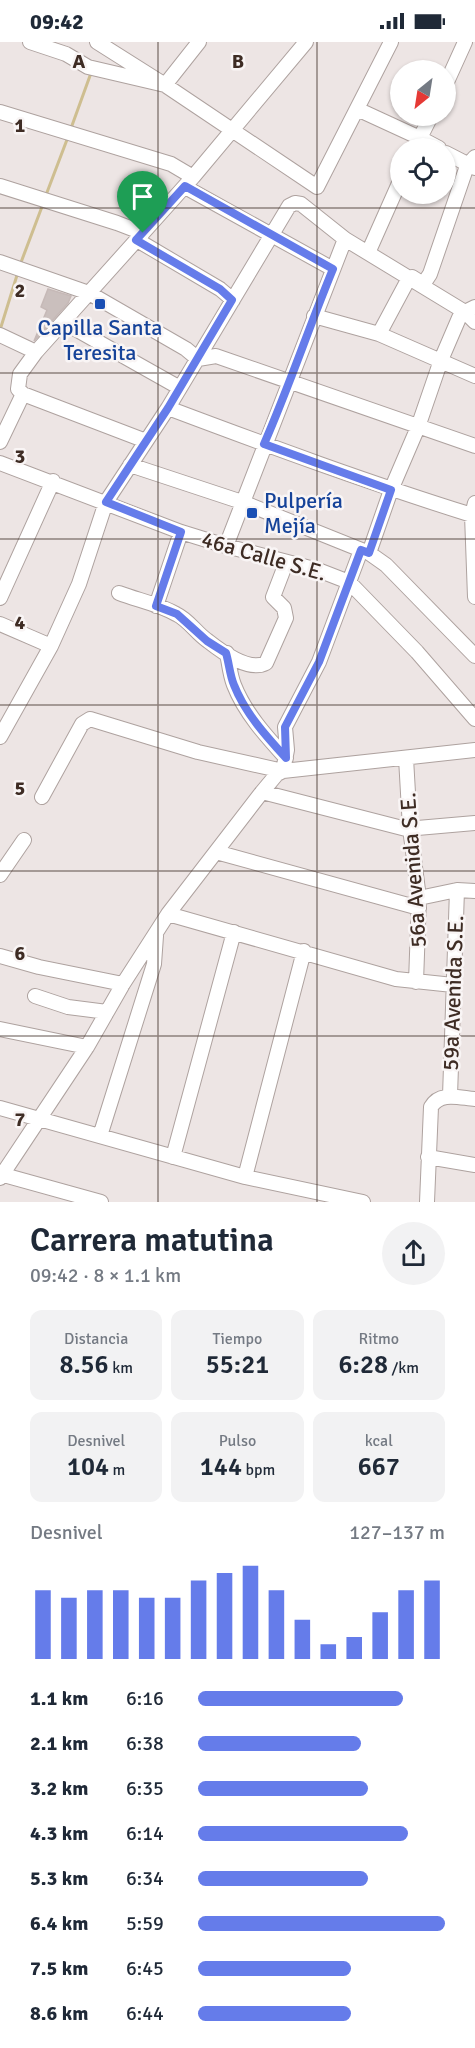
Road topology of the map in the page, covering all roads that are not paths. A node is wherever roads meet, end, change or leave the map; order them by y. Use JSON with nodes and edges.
{"nodes":[{"id":1,"x":30,"y":42,"type":"edge"},
{"id":2,"x":97,"y":42,"type":"edge"},
{"id":3,"x":198,"y":42,"type":"edge"},
{"id":4,"x":306,"y":42,"type":"edge"},
{"id":5,"x":391,"y":42,"type":"edge"},
{"id":6,"x":465,"y":42,"type":"edge"},
{"id":7,"x":456,"y":62,"type":"edge"},
{"id":8,"x":165,"y":85,"type":"junction"},
{"id":9,"x":357,"y":109,"type":"junction"},
{"id":10,"x":0,"y":112,"type":"edge"},
{"id":11,"x":232,"y":130,"type":"junction"},
{"id":12,"x":409,"y":138,"type":"edge"},
{"id":13,"x":456,"y":157,"type":"edge"},
{"id":14,"x":472,"y":164,"type":"edge"},
{"id":15,"x":189,"y":182,"type":"junction"},
{"id":16,"x":0,"y":186,"type":"edge"},
{"id":17,"x":390,"y":204,"type":"edge"},
{"id":18,"x":273,"y":234,"type":"junction"},
{"id":19,"x":140,"y":237,"type":"junction"},
{"id":20,"x":345,"y":239,"type":"junction"},
{"id":21,"x":368,"y":253,"type":"junction"},
{"id":22,"x":0,"y":262,"type":"edge"},
{"id":23,"x":333,"y":269,"type":"junction"},
{"id":24,"x":408,"y":278,"type":"junction"},
{"id":25,"x":89,"y":294,"type":"junction"},
{"id":26,"x":232,"y":300,"type":"junction"},
{"id":27,"x":470,"y":310,"type":"edge"},
{"id":28,"x":314,"y":316,"type":"junction"},
{"id":29,"x":63,"y":322,"type":"junction"},
{"id":30,"x":475,"y":322,"type":"edge"},
{"id":31,"x":379,"y":334,"type":"junction"},
{"id":32,"x":0,"y":335,"type":"edge"},
{"id":33,"x":36,"y":352,"type":"junction"},
{"id":34,"x":198,"y":359,"type":"junction"},
{"id":35,"x":441,"y":360,"type":"junction"},
{"id":36,"x":475,"y":376,"type":"edge"},
{"id":37,"x":290,"y":383,"type":"junction"},
{"id":38,"x":180,"y":388,"type":"junction"},
{"id":39,"x":21,"y":392,"type":"junction"},
{"id":40,"x":168,"y":408,"type":"junction"},
{"id":41,"x":418,"y":427,"type":"junction"},
{"id":42,"x":146,"y":441,"type":"junction"},
{"id":43,"x":0,"y":442,"type":"edge"},
{"id":44,"x":264,"y":444,"type":"junction"},
{"id":45,"x":475,"y":446,"type":"edge"},
{"id":46,"x":0,"y":462,"type":"edge"},
{"id":47,"x":130,"y":465,"type":"junction"},
{"id":48,"x":53,"y":481,"type":"junction"},
{"id":49,"x":391,"y":490,"type":"junction"},
{"id":50,"x":106,"y":502,"type":"junction"},
{"id":51,"x":242,"y":502,"type":"junction"},
{"id":52,"x":474,"y":509,"type":"edge"},
{"id":53,"x":181,"y":532,"type":"junction"},
{"id":54,"x":226,"y":546,"type":"junction"},
{"id":55,"x":365,"y":551,"type":"junction"},
{"id":56,"x":286,"y":563,"type":"junction"},
{"id":57,"x":349,"y":582,"type":"junction"},
{"id":58,"x":119,"y":593,"type":"dead end"},
{"id":59,"x":475,"y":597,"type":"edge"},
{"id":60,"x":0,"y":598,"type":"edge"},
{"id":61,"x":156,"y":606,"type":"junction"},
{"id":62,"x":0,"y":624,"type":"edge"},
{"id":63,"x":51,"y":646,"type":"junction"},
{"id":64,"x":226,"y":653,"type":"junction"},
{"id":65,"x":475,"y":656,"type":"edge"},
{"id":66,"x":475,"y":718,"type":"edge"},
{"id":67,"x":0,"y":737,"type":"edge"},
{"id":68,"x":475,"y":750,"type":"edge"},
{"id":69,"x":406,"y":758,"type":"junction"},
{"id":70,"x":284,"y":765,"type":"junction"},
{"id":71,"x":262,"y":792,"type":"junction"},
{"id":72,"x":42,"y":797,"type":"dead end"},
{"id":73,"x":475,"y":823,"type":"edge"},
{"id":74,"x":410,"y":828,"type":"junction"},
{"id":75,"x":24,"y":840,"type":"dead end"},
{"id":76,"x":216,"y":852,"type":"junction"},
{"id":77,"x":0,"y":875,"type":"edge"},
{"id":78,"x":457,"y":890,"type":"junction"},
{"id":79,"x":475,"y":891,"type":"edge"},
{"id":80,"x":419,"y":903,"type":"junction"},
{"id":81,"x":168,"y":914,"type":"junction"},
{"id":82,"x":234,"y":932,"type":"junction"},
{"id":83,"x":156,"y":933,"type":"junction"},
{"id":84,"x":304,"y":951,"type":"junction"},
{"id":85,"x":0,"y":956,"type":"edge"},
{"id":86,"x":416,"y":982,"type":"junction"},
{"id":87,"x":123,"y":984,"type":"junction"},
{"id":88,"x":453,"y":985,"type":"junction"},
{"id":89,"x":35,"y":996,"type":"dead end"},
{"id":90,"x":107,"y":1012,"type":"junction"},
{"id":91,"x":0,"y":1029,"type":"edge"},
{"id":92,"x":87,"y":1047,"type":"junction"},
{"id":93,"x":450,"y":1096,"type":"junction"},
{"id":94,"x":475,"y":1099,"type":"edge"},
{"id":95,"x":0,"y":1108,"type":"edge"},
{"id":96,"x":40,"y":1119,"type":"junction"},
{"id":97,"x":100,"y":1136,"type":"junction"},
{"id":98,"x":173,"y":1157,"type":"junction"},
{"id":99,"x":428,"y":1157,"type":"junction"},
{"id":100,"x":475,"y":1165,"type":"edge"},
{"id":101,"x":1,"y":1176,"type":"edge"},
{"id":102,"x":245,"y":1177,"type":"junction"},
{"id":103,"x":100,"y":1202,"type":"edge"},
{"id":104,"x":363,"y":1202,"type":"edge"},
{"id":105,"x":427,"y":1202,"type":"edge"}],
"edges":[{"from":1,"to":8,"type":"street"},
{"from":2,"to":8,"type":"street"},
{"from":3,"to":8,"type":"street"},
{"from":4,"to":11,"type":"street"},
{"from":5,"to":9,"type":"street"},
{"from":6,"to":7,"type":"street"},
{"from":8,"to":11,"type":"street"},
{"from":9,"to":11,"type":"street"},
{"from":9,"to":12,"type":"street"},
{"from":10,"to":15,"type":"street"},
{"from":11,"to":15,"type":"street"},
{"from":13,"to":14,"type":"street"},
{"from":14,"to":24,"type":"street"},
{"from":15,"to":18,"type":"street"},
{"from":15,"to":19,"type":"street"},
{"from":16,"to":19,"type":"street"},
{"from":17,"to":21,"type":"street"},
{"from":18,"to":20,"type":"street"},
{"from":18,"to":23,"type":"street"},
{"from":18,"to":26,"type":"street"},
{"from":19,"to":25,"type":"street"},
{"from":19,"to":26,"type":"street"},
{"from":20,"to":21,"type":"street"},
{"from":20,"to":23,"type":"street"},
{"from":21,"to":24,"type":"street"},
{"from":22,"to":25,"type":"street"},
{"from":23,"to":28,"type":"street"},
{"from":24,"to":27,"type":"street"},
{"from":24,"to":31,"type":"street"},
{"from":25,"to":29,"type":"street"},
{"from":25,"to":34,"type":"street"},
{"from":26,"to":34,"type":"street"},
{"from":27,"to":30,"type":"street"},
{"from":27,"to":35,"type":"street"},
{"from":28,"to":31,"type":"street"},
{"from":28,"to":37,"type":"street"},
{"from":29,"to":33,"type":"street"},
{"from":29,"to":38,"type":"street"},
{"from":31,"to":35,"type":"street"},
{"from":32,"to":33,"type":"street"},
{"from":33,"to":39,"type":"street"},
{"from":34,"to":37,"type":"street"},
{"from":34,"to":38,"type":"street"},
{"from":35,"to":36,"type":"street"},
{"from":35,"to":41,"type":"street"},
{"from":37,"to":41,"type":"street"},
{"from":37,"to":44,"type":"street"},
{"from":38,"to":40,"type":"street"},
{"from":39,"to":42,"type":"street"},
{"from":39,"to":43,"type":"street"},
{"from":40,"to":42,"type":"street"},
{"from":40,"to":44,"type":"street"},
{"from":41,"to":45,"type":"street"},
{"from":41,"to":49,"type":"street"},
{"from":42,"to":47,"type":"street"},
{"from":44,"to":49,"type":"street"},
{"from":44,"to":51,"type":"street"},
{"from":46,"to":48,"type":"street","name":"46a Calle S.E."},
{"from":47,"to":50,"type":"street"},
{"from":47,"to":51,"type":"street"},
{"from":48,"to":50,"type":"street","name":"46a Calle S.E."},
{"from":48,"to":60,"type":"street"},
{"from":49,"to":52,"type":"street"},
{"from":49,"to":55,"type":"street"},
{"from":50,"to":53,"type":"street","name":"46a Calle S.E."},
{"from":50,"to":63,"type":"street"},
{"from":51,"to":54,"type":"street"},
{"from":51,"to":55,"type":"street"},
{"from":52,"to":59,"type":"street"},
{"from":53,"to":54,"type":"street","name":"46a Calle S.E."},
{"from":53,"to":61,"type":"street"},
{"from":54,"to":56,"type":"street","name":"46a Calle S.E."},
{"from":55,"to":57,"type":"street"},
{"from":55,"to":65,"type":"street"},
{"from":56,"to":57,"type":"street","name":"46a Calle S.E."},
{"from":56,"to":64,"type":"street"},
{"from":57,"to":66,"type":"street","name":"46a Calle S.E."},
{"from":57,"to":70,"type":"street"},
{"from":58,"to":61,"type":"street"},
{"from":61,"to":64,"type":"street"},
{"from":62,"to":63,"type":"street"},
{"from":63,"to":67,"type":"street"},
{"from":64,"to":70,"type":"street"},
{"from":68,"to":69,"type":"street"},
{"from":69,"to":70,"type":"street"},
{"from":69,"to":74,"type":"street","name":"56a Avenida S.E."},
{"from":70,"to":71,"type":"street"},
{"from":70,"to":72,"type":"street"},
{"from":71,"to":74,"type":"street"},
{"from":71,"to":76,"type":"street"},
{"from":73,"to":74,"type":"street"},
{"from":74,"to":80,"type":"street","name":"56a Avenida S.E."},
{"from":75,"to":77,"type":"street"},
{"from":76,"to":80,"type":"street"},
{"from":76,"to":81,"type":"street"},
{"from":78,"to":79,"type":"street"},
{"from":78,"to":80,"type":"street"},
{"from":78,"to":88,"type":"street","name":"59a Avenida S.E."},
{"from":80,"to":86,"type":"street","name":"56a Avenida S.E."},
{"from":81,"to":82,"type":"street"},
{"from":81,"to":83,"type":"street"},
{"from":82,"to":84,"type":"street"},
{"from":82,"to":98,"type":"street"},
{"from":83,"to":87,"type":"street"},
{"from":83,"to":97,"type":"street"},
{"from":84,"to":86,"type":"street"},
{"from":84,"to":102,"type":"street"},
{"from":85,"to":87,"type":"street"},
{"from":86,"to":88,"type":"street"},
{"from":87,"to":90,"type":"street"},
{"from":88,"to":93,"type":"street","name":"59a Avenida S.E."},
{"from":89,"to":90,"type":"street"},
{"from":90,"to":92,"type":"street"},
{"from":91,"to":92,"type":"street"},
{"from":92,"to":96,"type":"street"},
{"from":93,"to":94,"type":"street"},
{"from":93,"to":99,"type":"street"},
{"from":95,"to":96,"type":"street"},
{"from":96,"to":97,"type":"street"},
{"from":96,"to":101,"type":"street"},
{"from":97,"to":98,"type":"street"},
{"from":98,"to":102,"type":"street"},
{"from":99,"to":100,"type":"street"},
{"from":99,"to":105,"type":"street"},
{"from":101,"to":103,"type":"street"},
{"from":102,"to":104,"type":"street"}]}
